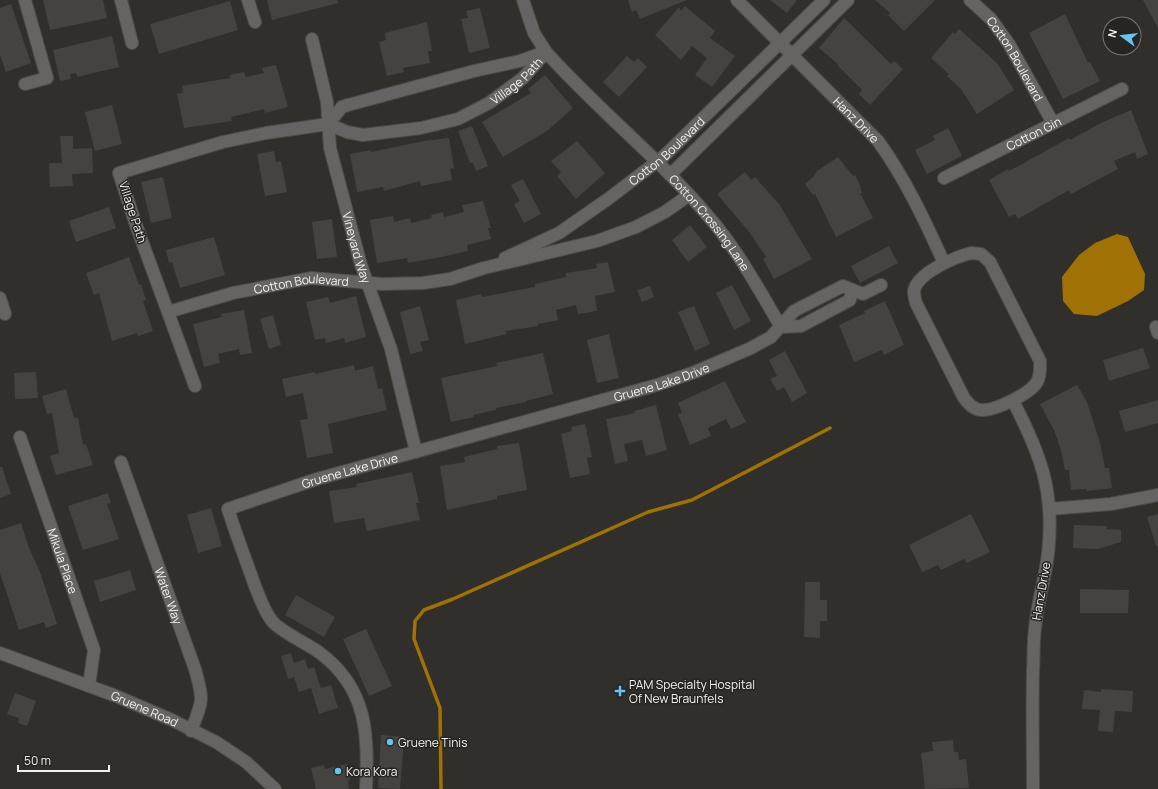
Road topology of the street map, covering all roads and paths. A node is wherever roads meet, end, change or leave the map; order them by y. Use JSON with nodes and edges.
{"nodes":[{"id":1,"x":25,"y":0,"type":"edge"},
{"id":2,"x":121,"y":0,"type":"edge"},
{"id":3,"x":248,"y":0,"type":"edge"},
{"id":4,"x":523,"y":0,"type":"edge"},
{"id":5,"x":737,"y":0,"type":"edge"},
{"id":6,"x":824,"y":0,"type":"edge"},
{"id":7,"x":848,"y":0,"type":"edge"},
{"id":8,"x":970,"y":0,"type":"edge"},
{"id":9,"x":255,"y":22,"type":"dead end"},
{"id":10,"x":312,"y":39,"type":"dead end"},
{"id":11,"x":780,"y":42,"type":"junction"},
{"id":12,"x":132,"y":43,"type":"dead end"},
{"id":13,"x":546,"y":52,"type":"junction"},
{"id":14,"x":792,"y":55,"type":"junction"},
{"id":15,"x":25,"y":84,"type":"dead end"},
{"id":16,"x":1122,"y":89,"type":"dead end"},
{"id":17,"x":1053,"y":123,"type":"junction"},
{"id":18,"x":328,"y":124,"type":"junction"},
{"id":19,"x":656,"y":161,"type":"junction"},
{"id":20,"x":670,"y":175,"type":"junction"},
{"id":21,"x":944,"y":178,"type":"dead end"},
{"id":22,"x":689,"y":195,"type":"junction"},
{"id":23,"x":944,"y":263,"type":"junction"},
{"id":24,"x":484,"y":268,"type":"junction"},
{"id":25,"x":367,"y":282,"type":"junction"},
{"id":26,"x":881,"y":285,"type":"dead end"},
{"id":27,"x":0,"y":298,"type":"edge"},
{"id":28,"x":168,"y":312,"type":"junction"},
{"id":29,"x":5,"y":314,"type":"dead end"},
{"id":30,"x":781,"y":327,"type":"junction"},
{"id":31,"x":195,"y":386,"type":"dead end"},
{"id":32,"x":1013,"y":401,"type":"junction"},
{"id":33,"x":20,"y":436,"type":"dead end"},
{"id":34,"x":416,"y":452,"type":"junction"},
{"id":35,"x":121,"y":462,"type":"dead end"},
{"id":36,"x":1158,"y":495,"type":"edge"},
{"id":37,"x":1049,"y":509,"type":"junction"},
{"id":38,"x":0,"y":653,"type":"edge"},
{"id":39,"x":89,"y":686,"type":"junction"},
{"id":40,"x":190,"y":731,"type":"junction"},
{"id":41,"x":275,"y":789,"type":"edge"},
{"id":42,"x":366,"y":789,"type":"edge"},
{"id":43,"x":1033,"y":789,"type":"edge"}],
"edges":[{"from":1,"to":15,"type":"street"},
{"from":2,"to":12,"type":"street"},
{"from":3,"to":9,"type":"street"},
{"from":4,"to":13,"type":"street","name":"Cotton Crossing Lane"},
{"from":5,"to":11,"type":"street","name":"Hanz Drive"},
{"from":6,"to":11,"type":"street","name":"Cotton Boulevard"},
{"from":7,"to":14,"type":"street","name":"Cotton Boulevard"},
{"from":8,"to":17,"type":"street","name":"Cotton Boulevard"},
{"from":10,"to":18,"type":"street","name":"Vineyard Way"},
{"from":11,"to":14,"type":"street","name":"Hanz Drive"},
{"from":11,"to":19,"type":"street","name":"Cotton Boulevard"},
{"from":13,"to":18,"type":"street","name":"Village Path"},
{"from":13,"to":18,"type":"street","name":"Village Path"},
{"from":13,"to":19,"type":"street","name":"Cotton Crossing Lane"},
{"from":14,"to":20,"type":"street","name":"Cotton Boulevard"},
{"from":14,"to":23,"type":"street","name":"Hanz Drive"},
{"from":16,"to":17,"type":"street","name":"Cotton Gin"},
{"from":17,"to":21,"type":"street","name":"Cotton Gin"},
{"from":18,"to":25,"type":"street","name":"Vineyard Way"},
{"from":18,"to":28,"type":"street","name":"Village Path"},
{"from":19,"to":20,"type":"street","name":"Cotton Crossing Lane"},
{"from":19,"to":24,"type":"street","name":"Cotton Boulevard"},
{"from":20,"to":22,"type":"street","name":"Cotton Crossing Lane"},
{"from":22,"to":24,"type":"street","name":"Cotton Boulevard"},
{"from":22,"to":30,"type":"street","name":"Cotton Crossing Lane"},
{"from":23,"to":32,"type":"street"},
{"from":23,"to":32,"type":"street"},
{"from":24,"to":25,"type":"street","name":"Cotton Boulevard"},
{"from":25,"to":28,"type":"street","name":"Cotton Boulevard"},
{"from":25,"to":34,"type":"street","name":"Vineyard Way"},
{"from":26,"to":30,"type":"street"},
{"from":27,"to":29,"type":"street"},
{"from":28,"to":31,"type":"street","name":"Village Path"},
{"from":30,"to":34,"type":"street","name":"Gruene Lake Drive"},
{"from":32,"to":37,"type":"street","name":"Hanz Drive"},
{"from":33,"to":39,"type":"street","name":"Mikula Place"},
{"from":34,"to":42,"type":"street","name":"Gruene Lake Drive"},
{"from":35,"to":40,"type":"street","name":"Water Way"},
{"from":36,"to":37,"type":"street"},
{"from":37,"to":43,"type":"street","name":"Hanz Drive"},
{"from":38,"to":39,"type":"street","name":"Gruene Road"},
{"from":39,"to":40,"type":"street","name":"Gruene Road"},
{"from":40,"to":41,"type":"street","name":"Gruene Road"}]}
